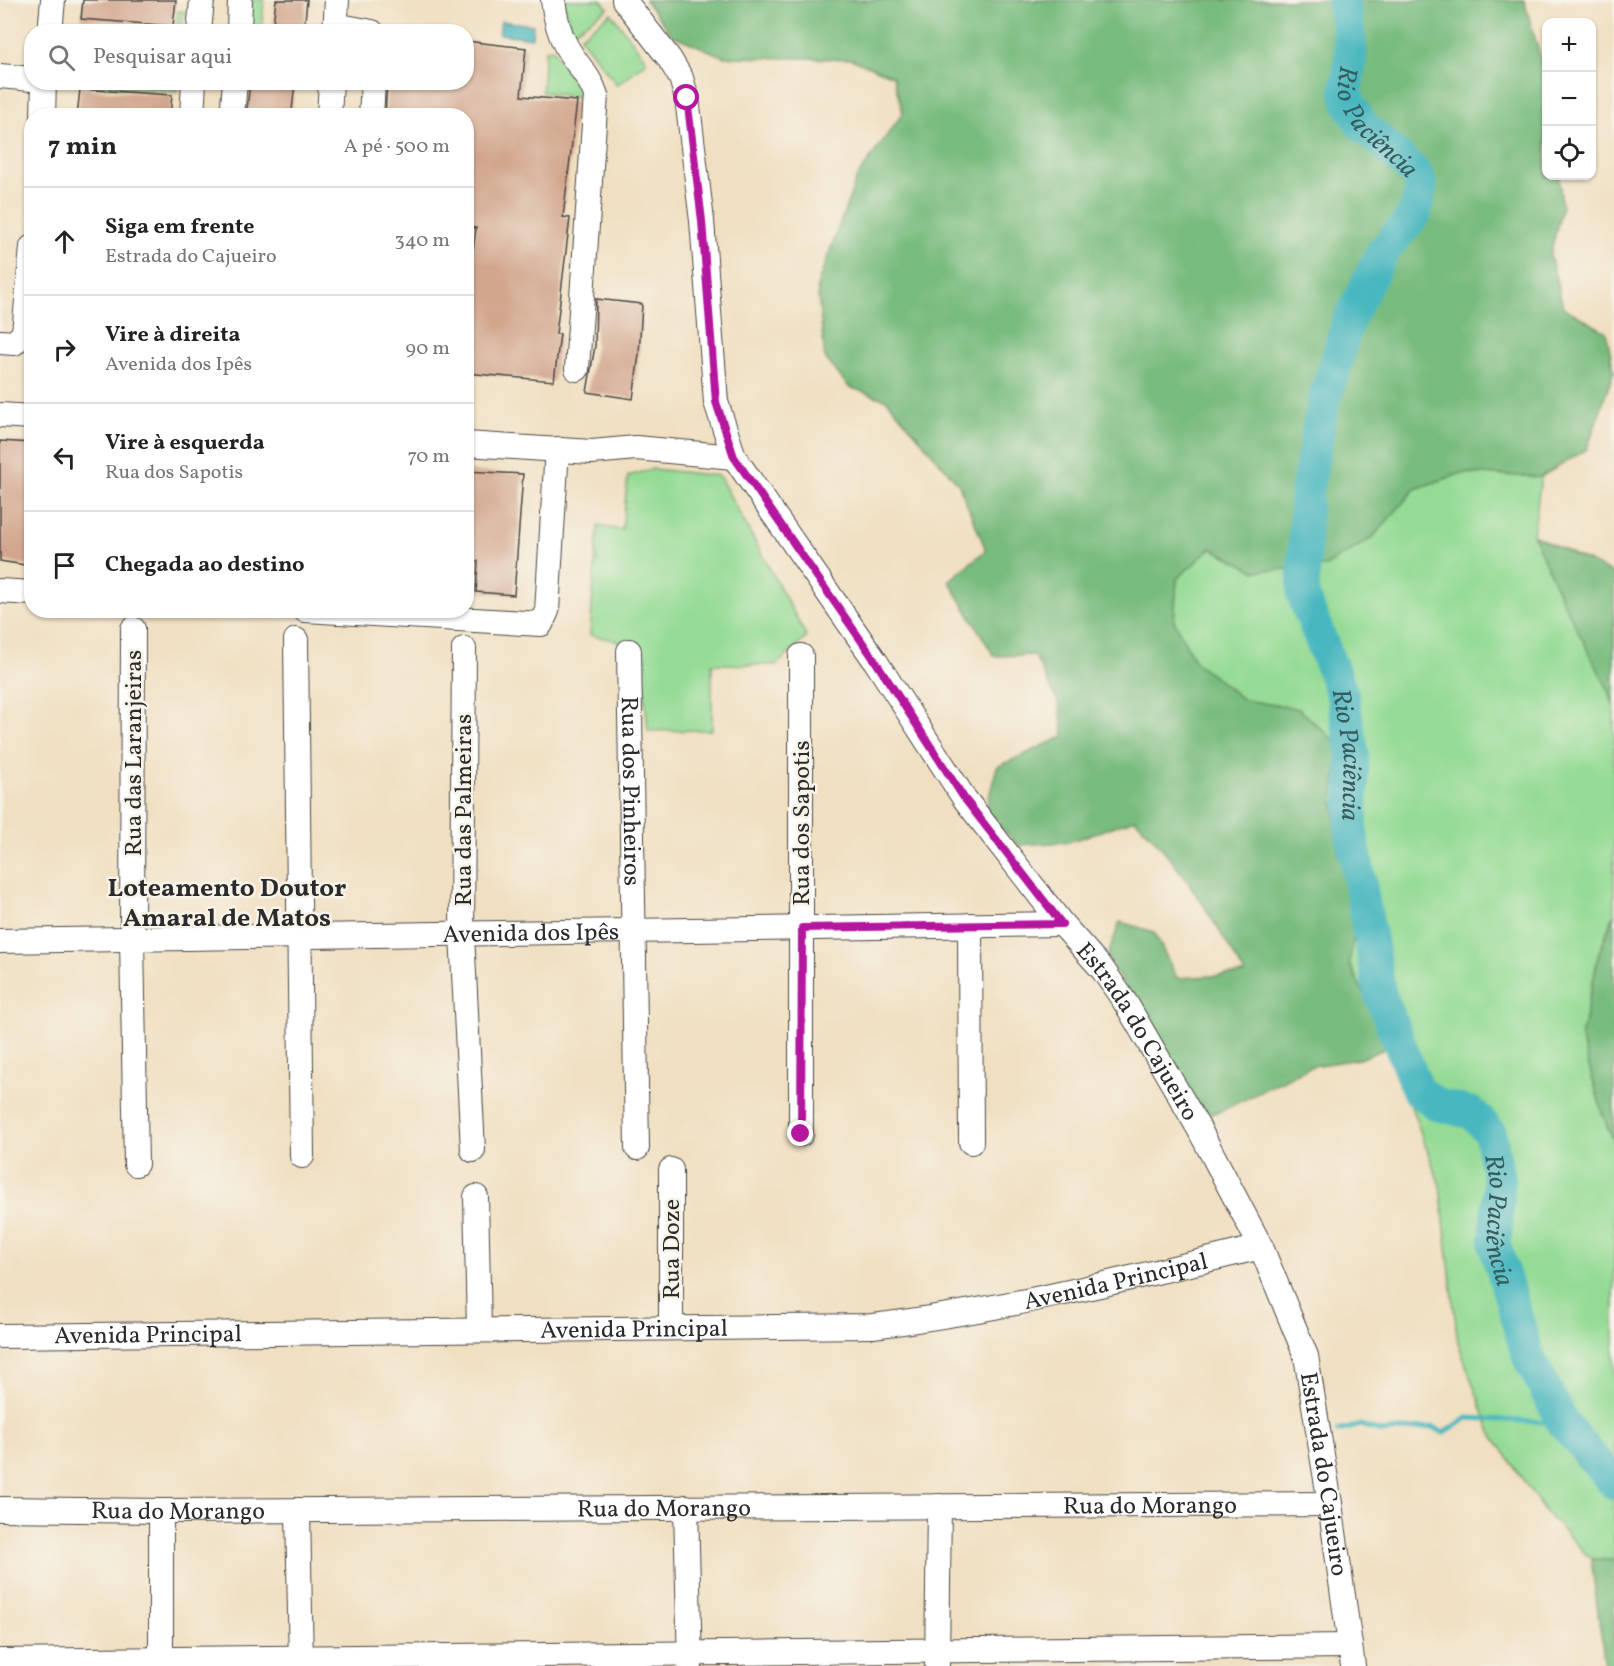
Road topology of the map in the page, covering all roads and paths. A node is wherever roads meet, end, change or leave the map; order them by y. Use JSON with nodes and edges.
{"nodes":[{"id":1,"x":53,"y":0,"type":"edge"},
{"id":2,"x":201,"y":0,"type":"edge"},
{"id":3,"x":240,"y":0,"type":"edge"},
{"id":4,"x":337,"y":0,"type":"edge"},
{"id":5,"x":553,"y":0,"type":"edge"},
{"id":6,"x":624,"y":0,"type":"edge"},
{"id":7,"x":51,"y":24,"type":"edge"},
{"id":8,"x":200,"y":24,"type":"edge"},
{"id":9,"x":239,"y":24,"type":"edge"},
{"id":10,"x":335,"y":24,"type":"edge"},
{"id":11,"x":0,"y":76,"type":"edge"},
{"id":12,"x":24,"y":78,"type":"edge"},
{"id":13,"x":44,"y":90,"type":"edge"},
{"id":14,"x":194,"y":90,"type":"edge"},
{"id":15,"x":234,"y":90,"type":"edge"},
{"id":16,"x":331,"y":90,"type":"edge"},
{"id":17,"x":373,"y":90,"type":"edge"},
{"id":18,"x":43,"y":108,"type":"edge"},
{"id":19,"x":192,"y":108,"type":"edge"},
{"id":20,"x":233,"y":108,"type":"edge"},
{"id":21,"x":329,"y":108,"type":"edge"},
{"id":22,"x":371,"y":108,"type":"edge"},
{"id":23,"x":24,"y":333,"type":"edge"},
{"id":24,"x":0,"y":342,"type":"edge"},
{"id":25,"x":577,"y":369,"type":"dead end"},
{"id":26,"x":0,"y":416,"type":"edge"},
{"id":27,"x":24,"y":417,"type":"edge"},
{"id":28,"x":474,"y":444,"type":"edge"},
{"id":29,"x":557,"y":449,"type":"junction"},
{"id":30,"x":734,"y":457,"type":"junction"},
{"id":31,"x":0,"y":591,"type":"edge"},
{"id":32,"x":24,"y":592,"type":"edge"},
{"id":33,"x":440,"y":618,"type":"edge"},
{"id":34,"x":134,"y":629,"type":"dead end"},
{"id":35,"x":296,"y":640,"type":"dead end"},
{"id":36,"x":464,"y":649,"type":"dead end"},
{"id":37,"x":629,"y":651,"type":"dead end"},
{"id":38,"x":801,"y":656,"type":"dead end"},
{"id":39,"x":1062,"y":924,"type":"junction"},
{"id":40,"x":970,"y":925,"type":"junction"},
{"id":41,"x":802,"y":928,"type":"junction"},
{"id":42,"x":632,"y":931,"type":"junction"},
{"id":43,"x":462,"y":934,"type":"junction"},
{"id":44,"x":300,"y":936,"type":"junction"},
{"id":45,"x":132,"y":939,"type":"junction"},
{"id":46,"x":0,"y":941,"type":"edge"},
{"id":47,"x":801,"y":1134,"type":"dead end"},
{"id":48,"x":971,"y":1142,"type":"dead end"},
{"id":49,"x":637,"y":1148,"type":"dead end"},
{"id":50,"x":472,"y":1150,"type":"dead end"},
{"id":51,"x":302,"y":1156,"type":"dead end"},
{"id":52,"x":136,"y":1164,"type":"dead end"},
{"id":53,"x":671,"y":1170,"type":"dead end"},
{"id":54,"x":476,"y":1197,"type":"dead end"},
{"id":55,"x":1261,"y":1247,"type":"junction"},
{"id":56,"x":671,"y":1327,"type":"junction"},
{"id":57,"x":479,"y":1329,"type":"junction"},
{"id":58,"x":0,"y":1336,"type":"edge"},
{"id":59,"x":1330,"y":1504,"type":"junction"},
{"id":60,"x":939,"y":1506,"type":"junction"},
{"id":61,"x":686,"y":1508,"type":"junction"},
{"id":62,"x":0,"y":1509,"type":"edge"},
{"id":63,"x":161,"y":1510,"type":"junction"},
{"id":64,"x":298,"y":1510,"type":"junction"},
{"id":65,"x":1350,"y":1656,"type":"edge"},
{"id":66,"x":937,"y":1658,"type":"edge"},
{"id":67,"x":689,"y":1660,"type":"edge"},
{"id":68,"x":0,"y":1661,"type":"edge"},
{"id":69,"x":161,"y":1662,"type":"edge"},
{"id":70,"x":301,"y":1663,"type":"edge"}],
"edges":[{"from":1,"to":7,"type":"street"},
{"from":2,"to":8,"type":"street"},
{"from":3,"to":9,"type":"street"},
{"from":4,"to":10,"type":"street"},
{"from":5,"to":25,"type":"street"},
{"from":6,"to":30,"type":"street","name":"Estrada do Cajueiro"},
{"from":11,"to":12,"type":"street"},
{"from":13,"to":18,"type":"street"},
{"from":14,"to":19,"type":"street"},
{"from":15,"to":20,"type":"street"},
{"from":16,"to":21,"type":"street"},
{"from":17,"to":22,"type":"street"},
{"from":23,"to":24,"type":"street"},
{"from":26,"to":27,"type":"street"},
{"from":28,"to":29,"type":"street"},
{"from":29,"to":30,"type":"street"},
{"from":29,"to":33,"type":"street"},
{"from":30,"to":39,"type":"street","name":"Estrada do Cajueiro"},
{"from":31,"to":32,"type":"street"},
{"from":34,"to":45,"type":"street","name":"Rua das Laranjeiras"},
{"from":35,"to":44,"type":"street"},
{"from":36,"to":43,"type":"street","name":"Rua das Palmeiras"},
{"from":37,"to":42,"type":"street","name":"Rua dos Pinheiros"},
{"from":38,"to":41,"type":"street","name":"Rua dos Sapotis"},
{"from":39,"to":40,"type":"street","name":"Avenida dos Ipês"},
{"from":39,"to":55,"type":"street","name":"Estrada do Cajueiro"},
{"from":40,"to":41,"type":"street","name":"Avenida dos Ipês"},
{"from":40,"to":48,"type":"street"},
{"from":41,"to":42,"type":"street","name":"Avenida dos Ipês"},
{"from":41,"to":47,"type":"street","name":"Rua dos Sapotis"},
{"from":42,"to":43,"type":"street","name":"Avenida dos Ipês"},
{"from":42,"to":49,"type":"street","name":"Rua dos Pinheiros"},
{"from":43,"to":44,"type":"street","name":"Avenida dos Ipês"},
{"from":43,"to":50,"type":"street","name":"Rua das Palmeiras"},
{"from":44,"to":45,"type":"street","name":"Avenida dos Ipês"},
{"from":44,"to":51,"type":"street"},
{"from":45,"to":46,"type":"street","name":"Avenida dos Ipês"},
{"from":45,"to":52,"type":"street","name":"Rua das Laranjeiras"},
{"from":53,"to":56,"type":"street","name":"Rua Doze"},
{"from":54,"to":57,"type":"street"},
{"from":55,"to":56,"type":"street","name":"Avenida Principal"},
{"from":55,"to":59,"type":"street","name":"Estrada do Cajueiro"},
{"from":56,"to":57,"type":"street","name":"Avenida Principal"},
{"from":57,"to":58,"type":"street","name":"Avenida Principal"},
{"from":59,"to":60,"type":"street","name":"Rua do Morango"},
{"from":59,"to":65,"type":"street","name":"Estrada do Cajueiro"},
{"from":60,"to":61,"type":"street","name":"Rua do Morango"},
{"from":60,"to":66,"type":"street"},
{"from":61,"to":64,"type":"street","name":"Rua do Morango"},
{"from":61,"to":67,"type":"street"},
{"from":62,"to":63,"type":"street","name":"Rua do Morango"},
{"from":63,"to":64,"type":"street","name":"Rua do Morango"},
{"from":63,"to":69,"type":"street"},
{"from":64,"to":70,"type":"street"},
{"from":65,"to":66,"type":"street"},
{"from":66,"to":67,"type":"street"},
{"from":67,"to":70,"type":"street"},
{"from":68,"to":69,"type":"street"},
{"from":69,"to":70,"type":"street"}]}
